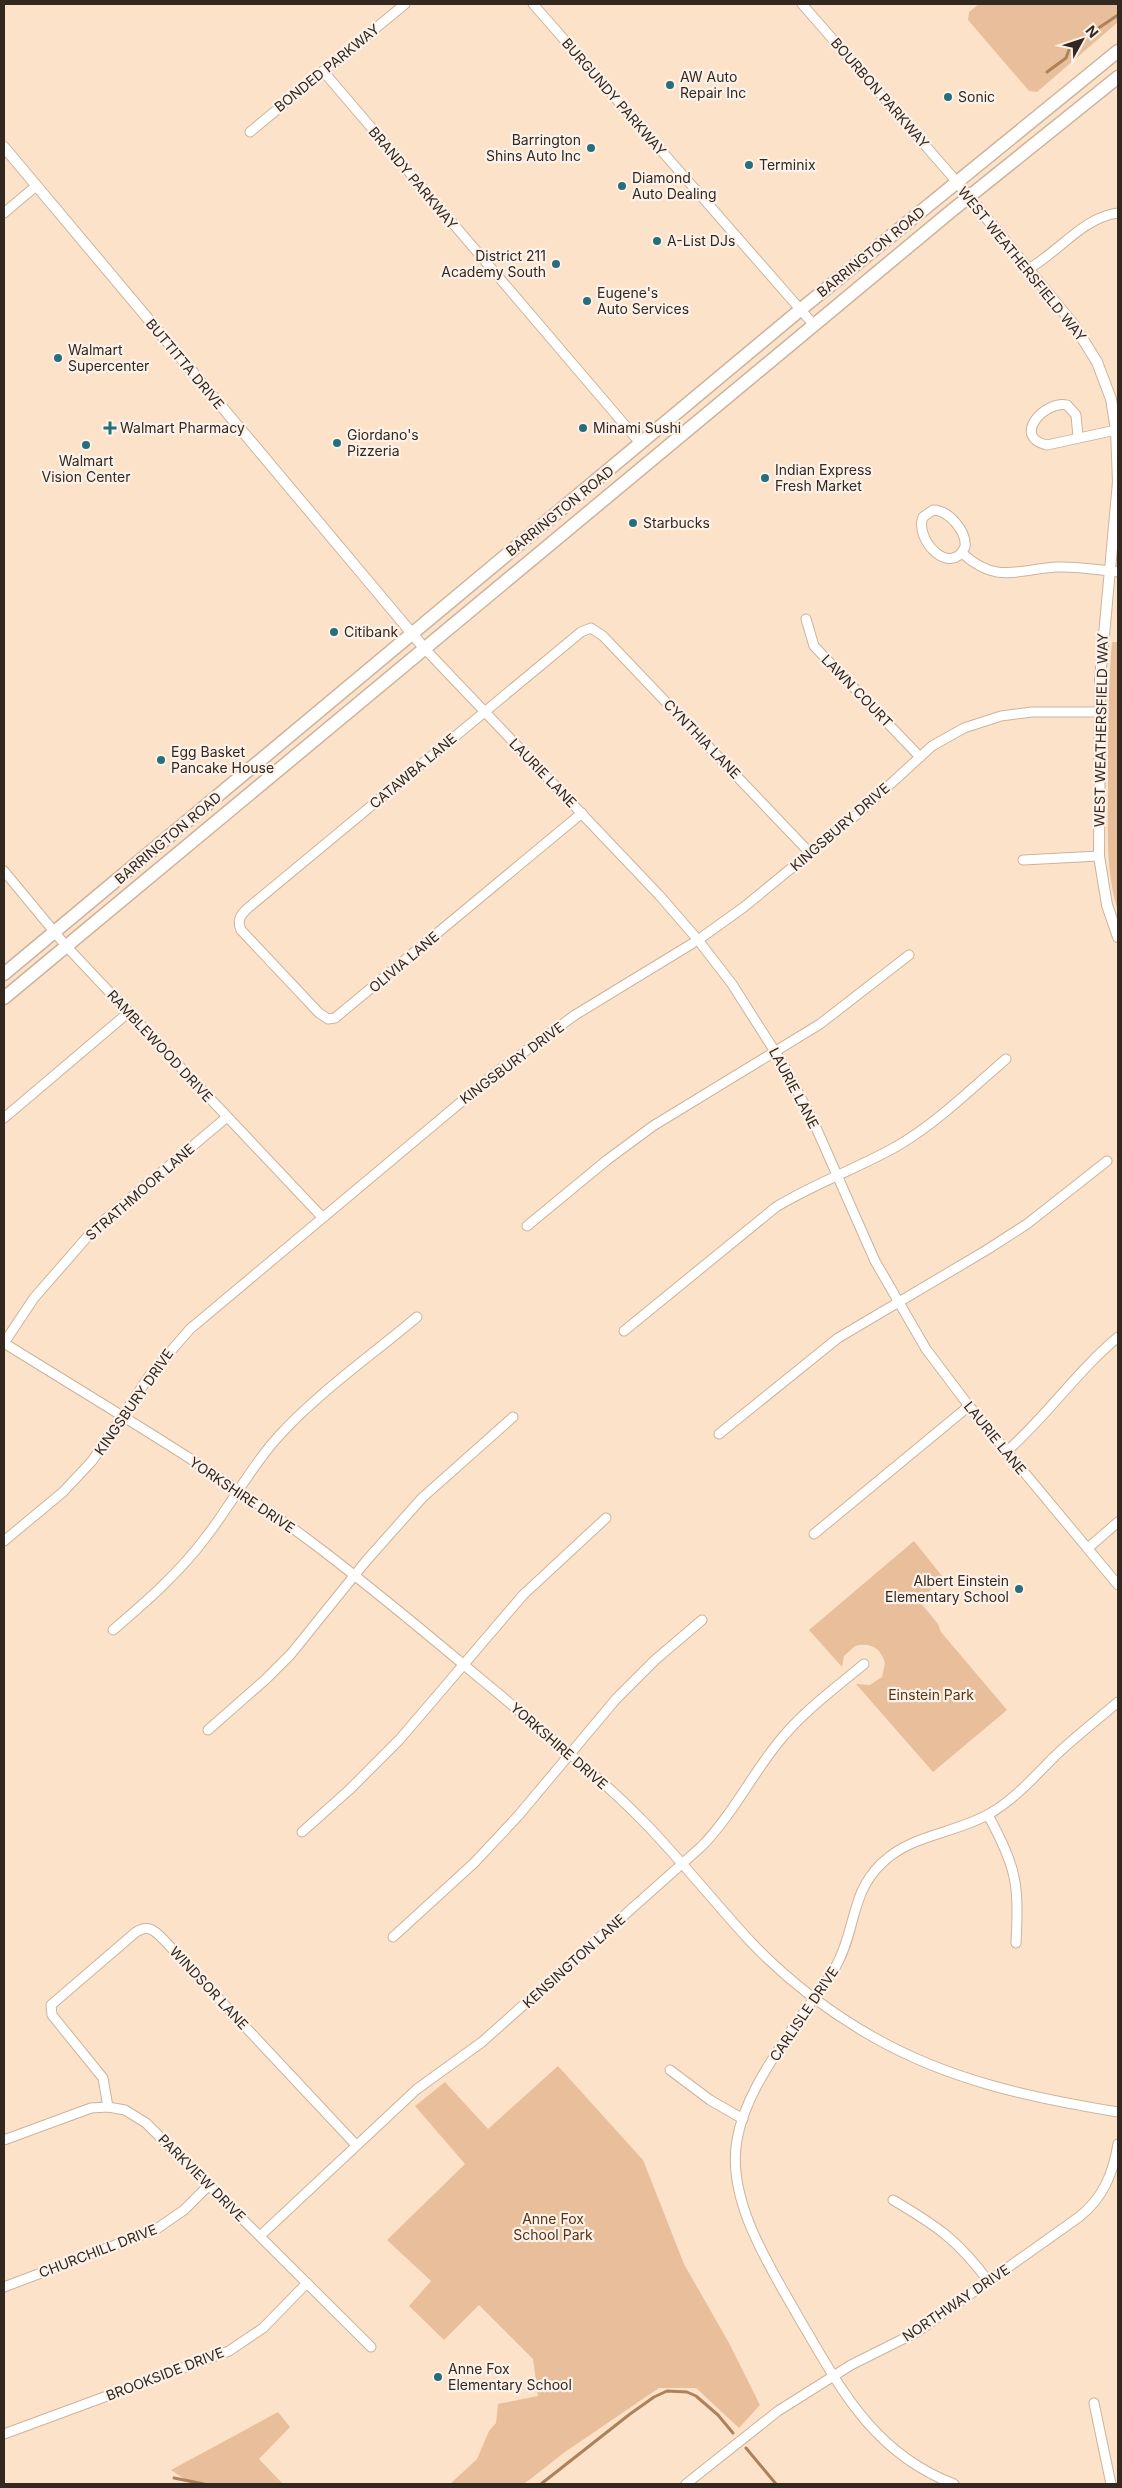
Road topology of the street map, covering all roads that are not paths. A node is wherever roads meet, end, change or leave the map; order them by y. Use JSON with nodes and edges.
{"nodes":[{"id":1,"x":405,"y":4,"type":"edge"},
{"id":2,"x":533,"y":4,"type":"edge"},
{"id":3,"x":802,"y":4,"type":"edge"},
{"id":4,"x":1118,"y":51,"type":"edge"},
{"id":5,"x":323,"y":70,"type":"junction"},
{"id":6,"x":1118,"y":77,"type":"edge"},
{"id":7,"x":250,"y":132,"type":"dead end"},
{"id":8,"x":4,"y":147,"type":"edge"},
{"id":9,"x":957,"y":182,"type":"junction"},
{"id":10,"x":36,"y":186,"type":"junction"},
{"id":11,"x":969,"y":197,"type":"junction"},
{"id":12,"x":4,"y":213,"type":"edge"},
{"id":13,"x":1118,"y":213,"type":"edge"},
{"id":14,"x":1028,"y":269,"type":"junction"},
{"id":15,"x":800,"y":310,"type":"junction"},
{"id":16,"x":814,"y":325,"type":"junction"},
{"id":17,"x":1116,"y":430,"type":"junction"},
{"id":18,"x":1078,"y":437,"type":"junction"},
{"id":19,"x":640,"y":444,"type":"junction"},
{"id":20,"x":962,"y":553,"type":"junction"},
{"id":21,"x":1114,"y":572,"type":"edge"},
{"id":22,"x":806,"y":619,"type":"dead end"},
{"id":23,"x":591,"y":628,"type":"joint"},
{"id":24,"x":411,"y":634,"type":"junction"},
{"id":25,"x":424,"y":649,"type":"junction"},
{"id":26,"x":485,"y":711,"type":"junction"},
{"id":27,"x":1099,"y":712,"type":"junction"},
{"id":28,"x":920,"y":757,"type":"junction"},
{"id":29,"x":582,"y":813,"type":"junction"},
{"id":30,"x":810,"y":853,"type":"junction"},
{"id":31,"x":1099,"y":856,"type":"junction"},
{"id":32,"x":1022,"y":860,"type":"dead end"},
{"id":33,"x":4,"y":871,"type":"edge"},
{"id":34,"x":239,"y":920,"type":"joint"},
{"id":35,"x":54,"y":932,"type":"junction"},
{"id":36,"x":1118,"y":937,"type":"edge"},
{"id":37,"x":698,"y":940,"type":"junction"},
{"id":38,"x":66,"y":946,"type":"junction"},
{"id":39,"x":909,"y":955,"type":"dead end"},
{"id":40,"x":4,"y":974,"type":"edge"},
{"id":41,"x":4,"y":998,"type":"edge"},
{"id":42,"x":129,"y":1012,"type":"junction"},
{"id":43,"x":776,"y":1052,"type":"junction"},
{"id":44,"x":1006,"y":1059,"type":"dead end"},
{"id":45,"x":227,"y":1117,"type":"junction"},
{"id":46,"x":4,"y":1118,"type":"edge"},
{"id":47,"x":1107,"y":1161,"type":"dead end"},
{"id":48,"x":837,"y":1175,"type":"junction"},
{"id":49,"x":322,"y":1217,"type":"junction"},
{"id":50,"x":527,"y":1226,"type":"dead end"},
{"id":51,"x":897,"y":1302,"type":"junction"},
{"id":52,"x":417,"y":1317,"type":"dead end"},
{"id":53,"x":624,"y":1331,"type":"dead end"},
{"id":54,"x":1118,"y":1337,"type":"edge"},
{"id":55,"x":4,"y":1343,"type":"edge"},
{"id":56,"x":969,"y":1406,"type":"junction"},
{"id":57,"x":122,"y":1417,"type":"junction"},
{"id":58,"x":513,"y":1417,"type":"dead end"},
{"id":59,"x":719,"y":1434,"type":"dead end"},
{"id":60,"x":1006,"y":1452,"type":"junction"},
{"id":61,"x":238,"y":1491,"type":"junction"},
{"id":62,"x":606,"y":1518,"type":"dead end"},
{"id":63,"x":1118,"y":1522,"type":"edge"},
{"id":64,"x":814,"y":1534,"type":"dead end"},
{"id":65,"x":4,"y":1541,"type":"edge"},
{"id":66,"x":1088,"y":1548,"type":"junction"},
{"id":67,"x":354,"y":1575,"type":"junction"},
{"id":68,"x":1118,"y":1585,"type":"edge"},
{"id":69,"x":702,"y":1620,"type":"dead end"},
{"id":70,"x":113,"y":1630,"type":"dead end"},
{"id":71,"x":864,"y":1664,"type":"dead end"},
{"id":72,"x":463,"y":1665,"type":"junction"},
{"id":73,"x":1118,"y":1702,"type":"edge"},
{"id":74,"x":208,"y":1730,"type":"dead end"},
{"id":75,"x":570,"y":1753,"type":"junction"},
{"id":76,"x":988,"y":1815,"type":"junction"},
{"id":77,"x":302,"y":1832,"type":"dead end"},
{"id":78,"x":682,"y":1864,"type":"junction"},
{"id":79,"x":393,"y":1937,"type":"dead end"},
{"id":80,"x":1016,"y":1943,"type":"dead end"},
{"id":81,"x":814,"y":1998,"type":"junction"},
{"id":82,"x":670,"y":2070,"type":"dead end"},
{"id":83,"x":108,"y":2107,"type":"junction"},
{"id":84,"x":1118,"y":2112,"type":"edge"},
{"id":85,"x":743,"y":2119,"type":"junction"},
{"id":86,"x":4,"y":2140,"type":"edge"},
{"id":87,"x":1118,"y":2144,"type":"edge"},
{"id":88,"x":356,"y":2145,"type":"junction"},
{"id":89,"x":209,"y":2185,"type":"junction"},
{"id":90,"x":893,"y":2200,"type":"dead end"},
{"id":91,"x":260,"y":2236,"type":"junction"},
{"id":92,"x":989,"y":2282,"type":"junction"},
{"id":93,"x":308,"y":2283,"type":"junction"},
{"id":94,"x":4,"y":2287,"type":"edge"},
{"id":95,"x":372,"y":2346,"type":"dead end"},
{"id":96,"x":832,"y":2376,"type":"junction"},
{"id":97,"x":1094,"y":2403,"type":"dead end"},
{"id":98,"x":4,"y":2434,"type":"edge"},
{"id":99,"x":686,"y":2484,"type":"edge"},
{"id":100,"x":954,"y":2484,"type":"edge"},
{"id":101,"x":1111,"y":2484,"type":"edge"}],
"edges":[{"from":1,"to":5,"type":"street","name":"BONDED PARKWAY"},
{"from":2,"to":15,"type":"street","name":"BURGUNDY PARKWAY"},
{"from":3,"to":9,"type":"street","name":"BOURBON PARKWAY"},
{"from":4,"to":9,"type":"main road","name":"BARRINGTON ROAD"},
{"from":5,"to":7,"type":"street","name":"BONDED PARKWAY"},
{"from":5,"to":19,"type":"street","name":"BRANDY PARKWAY"},
{"from":6,"to":11,"type":"main road","name":"BARRINGTON ROAD"},
{"from":8,"to":10,"type":"street","name":"BUTTITTA DRIVE"},
{"from":9,"to":11,"type":"street","name":"WEST WEATHERSFIELD WAY"},
{"from":9,"to":15,"type":"main road","name":"BARRINGTON ROAD"},
{"from":10,"to":12,"type":"street"},
{"from":10,"to":24,"type":"street","name":"BUTTITTA DRIVE"},
{"from":11,"to":14,"type":"street","name":"WEST WEATHERSFIELD WAY"},
{"from":11,"to":16,"type":"main road","name":"BARRINGTON ROAD"},
{"from":13,"to":14,"type":"street"},
{"from":14,"to":17,"type":"street","name":"WEST WEATHERSFIELD WAY"},
{"from":15,"to":16,"type":"street","name":"BURGUNDY PARKWAY"},
{"from":15,"to":19,"type":"main road","name":"BARRINGTON ROAD"},
{"from":16,"to":25,"type":"main road","name":"BARRINGTON ROAD"},
{"from":17,"to":18,"type":"street"},
{"from":17,"to":21,"type":"street","name":"WEST WEATHERSFIELD WAY"},
{"from":18,"to":18,"type":"street"},
{"from":19,"to":24,"type":"main road","name":"BARRINGTON ROAD"},
{"from":20,"to":20,"type":"street"},
{"from":20,"to":21,"type":"street"},
{"from":21,"to":27,"type":"street","name":"WEST WEATHERSFIELD WAY"},
{"from":22,"to":28,"type":"street","name":"LAWN COURT"},
{"from":23,"to":26,"type":"street","name":"CATAWBA LANE"},
{"from":23,"to":30,"type":"street","name":"CYNTHIA LANE"},
{"from":24,"to":25,"type":"street","name":"LAURIE LANE"},
{"from":24,"to":35,"type":"main road","name":"BARRINGTON ROAD"},
{"from":25,"to":26,"type":"street","name":"LAURIE LANE"},
{"from":25,"to":38,"type":"main road","name":"BARRINGTON ROAD"},
{"from":26,"to":29,"type":"street","name":"LAURIE LANE"},
{"from":26,"to":34,"type":"street","name":"CATAWBA LANE"},
{"from":27,"to":28,"type":"street","name":"KINGSBURY DRIVE"},
{"from":27,"to":31,"type":"street","name":"WEST WEATHERSFIELD WAY"},
{"from":28,"to":30,"type":"street","name":"KINGSBURY DRIVE"},
{"from":29,"to":34,"type":"street","name":"OLIVIA LANE"},
{"from":29,"to":37,"type":"street","name":"LAURIE LANE"},
{"from":30,"to":37,"type":"street","name":"KINGSBURY DRIVE"},
{"from":31,"to":32,"type":"street"},
{"from":31,"to":36,"type":"street","name":"WEST WEATHERSFIELD WAY"},
{"from":33,"to":35,"type":"street","name":"RAMBLEWOOD DRIVE"},
{"from":35,"to":38,"type":"street","name":"RAMBLEWOOD DRIVE"},
{"from":35,"to":40,"type":"main road","name":"BARRINGTON ROAD"},
{"from":37,"to":43,"type":"street","name":"LAURIE LANE"},
{"from":37,"to":49,"type":"street","name":"KINGSBURY DRIVE"},
{"from":38,"to":41,"type":"main road","name":"BARRINGTON ROAD"},
{"from":38,"to":42,"type":"street","name":"RAMBLEWOOD DRIVE"},
{"from":39,"to":43,"type":"street"},
{"from":42,"to":45,"type":"street","name":"RAMBLEWOOD DRIVE"},
{"from":42,"to":46,"type":"street"},
{"from":43,"to":48,"type":"street","name":"LAURIE LANE"},
{"from":43,"to":50,"type":"street"},
{"from":44,"to":48,"type":"street"},
{"from":45,"to":49,"type":"street","name":"RAMBLEWOOD DRIVE"},
{"from":45,"to":55,"type":"street","name":"STRATHMOOR LANE"},
{"from":47,"to":51,"type":"street"},
{"from":48,"to":51,"type":"street","name":"LAURIE LANE"},
{"from":48,"to":53,"type":"street"},
{"from":49,"to":57,"type":"street","name":"KINGSBURY DRIVE"},
{"from":51,"to":56,"type":"street","name":"LAURIE LANE"},
{"from":51,"to":59,"type":"street"},
{"from":52,"to":61,"type":"street"},
{"from":54,"to":60,"type":"street"},
{"from":55,"to":57,"type":"street","name":"YORKSHIRE DRIVE"},
{"from":56,"to":60,"type":"street","name":"LAURIE LANE"},
{"from":56,"to":64,"type":"street"},
{"from":57,"to":61,"type":"street","name":"YORKSHIRE DRIVE"},
{"from":57,"to":65,"type":"street","name":"KINGSBURY DRIVE"},
{"from":58,"to":67,"type":"street"},
{"from":60,"to":66,"type":"street","name":"LAURIE LANE"},
{"from":61,"to":67,"type":"street","name":"YORKSHIRE DRIVE"},
{"from":61,"to":70,"type":"street"},
{"from":62,"to":72,"type":"street"},
{"from":63,"to":66,"type":"street"},
{"from":66,"to":68,"type":"street","name":"LAURIE LANE"},
{"from":67,"to":72,"type":"street","name":"YORKSHIRE DRIVE"},
{"from":67,"to":74,"type":"street"},
{"from":69,"to":75,"type":"street"},
{"from":71,"to":78,"type":"street","name":"KENSINGTON LANE"},
{"from":72,"to":75,"type":"street","name":"YORKSHIRE DRIVE"},
{"from":72,"to":77,"type":"street"},
{"from":73,"to":76,"type":"street","name":"CARLISLE DRIVE"},
{"from":75,"to":78,"type":"street","name":"YORKSHIRE DRIVE"},
{"from":75,"to":79,"type":"street"},
{"from":76,"to":80,"type":"street"},
{"from":76,"to":81,"type":"street","name":"CARLISLE DRIVE"},
{"from":78,"to":81,"type":"street","name":"YORKSHIRE DRIVE"},
{"from":78,"to":88,"type":"street","name":"KENSINGTON LANE"},
{"from":81,"to":84,"type":"street","name":"YORKSHIRE DRIVE"},
{"from":81,"to":85,"type":"street","name":"CARLISLE DRIVE"},
{"from":82,"to":85,"type":"street"},
{"from":83,"to":86,"type":"street"},
{"from":83,"to":88,"type":"street","name":"WINDSOR LANE"},
{"from":83,"to":89,"type":"street","name":"PARKVIEW DRIVE"},
{"from":85,"to":96,"type":"street","name":"CARLISLE DRIVE"},
{"from":87,"to":92,"type":"street","name":"NORTHWAY DRIVE"},
{"from":88,"to":91,"type":"street","name":"KENSINGTON LANE"},
{"from":89,"to":91,"type":"street","name":"PARKVIEW DRIVE"},
{"from":89,"to":94,"type":"street","name":"CHURCHILL DRIVE"},
{"from":90,"to":92,"type":"street"},
{"from":91,"to":93,"type":"street","name":"PARKVIEW DRIVE"},
{"from":92,"to":96,"type":"street","name":"NORTHWAY DRIVE"},
{"from":93,"to":95,"type":"street","name":"PARKVIEW DRIVE"},
{"from":93,"to":98,"type":"street","name":"BROOKSIDE DRIVE"},
{"from":96,"to":99,"type":"street","name":"NORTHWAY DRIVE"},
{"from":96,"to":100,"type":"street","name":"CARLISLE DRIVE"},
{"from":97,"to":101,"type":"street"}]}
